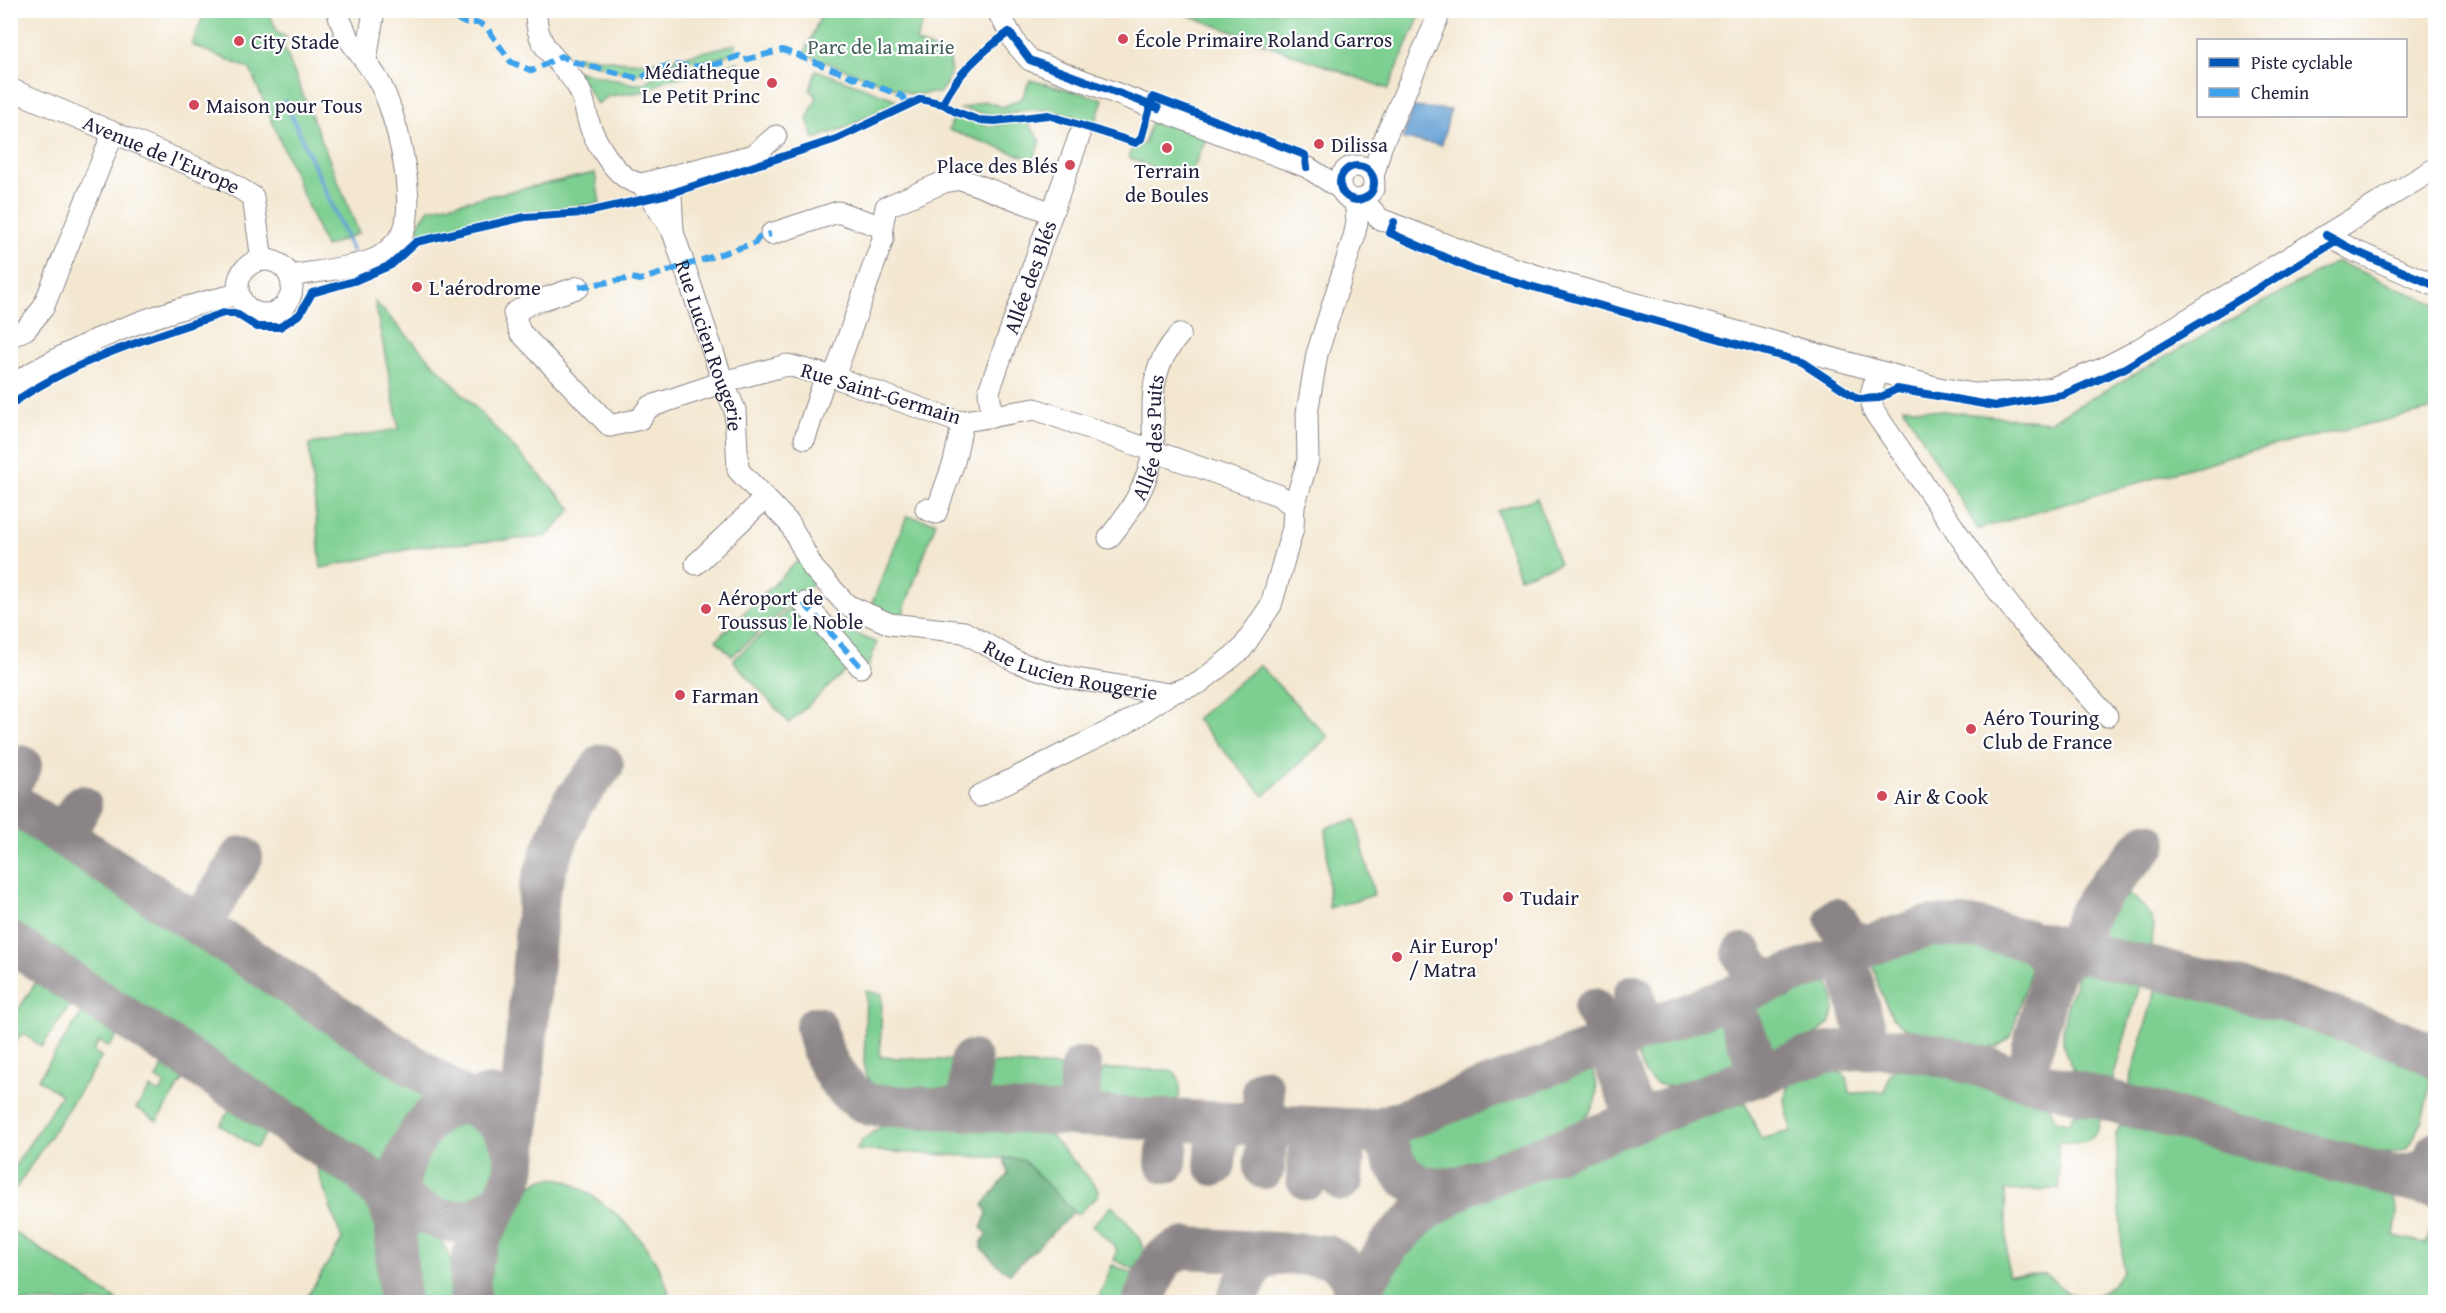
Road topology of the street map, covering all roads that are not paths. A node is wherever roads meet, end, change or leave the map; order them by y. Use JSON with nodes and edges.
{"nodes":[{"id":1,"x":337,"y":10,"type":"edge"},
{"id":2,"x":374,"y":10,"type":"edge"},
{"id":3,"x":536,"y":10,"type":"edge"},
{"id":4,"x":997,"y":10,"type":"edge"},
{"id":5,"x":1441,"y":10,"type":"edge"},
{"id":6,"x":366,"y":62,"type":"junction"},
{"id":7,"x":10,"y":89,"type":"edge"},
{"id":8,"x":113,"y":133,"type":"junction"},
{"id":9,"x":776,"y":136,"type":"dead end"},
{"id":10,"x":1079,"y":137,"type":"dead end"},
{"id":11,"x":2436,"y":168,"type":"edge"},
{"id":12,"x":670,"y":177,"type":"junction"},
{"id":13,"x":642,"y":184,"type":"junction"},
{"id":14,"x":1358,"y":185,"type":"junction"},
{"id":15,"x":1052,"y":213,"type":"junction"},
{"id":16,"x":882,"y":227,"type":"junction"},
{"id":17,"x":673,"y":232,"type":"junction"},
{"id":18,"x":771,"y":234,"type":"dead end"},
{"id":19,"x":2326,"y":235,"type":"junction"},
{"id":20,"x":262,"y":260,"type":"junction"},
{"id":21,"x":291,"y":276,"type":"junction"},
{"id":22,"x":2436,"y":286,"type":"edge"},
{"id":23,"x":579,"y":287,"type":"dead end"},
{"id":24,"x":239,"y":294,"type":"junction"},
{"id":25,"x":1180,"y":334,"type":"dead end"},
{"id":26,"x":10,"y":337,"type":"edge"},
{"id":27,"x":1877,"y":371,"type":"junction"},
{"id":28,"x":830,"y":376,"type":"junction"},
{"id":29,"x":723,"y":382,"type":"junction"},
{"id":30,"x":10,"y":386,"type":"edge"},
{"id":31,"x":992,"y":417,"type":"junction"},
{"id":32,"x":963,"y":421,"type":"junction"},
{"id":33,"x":805,"y":438,"type":"dead end"},
{"id":34,"x":1154,"y":451,"type":"junction"},
{"id":35,"x":764,"y":499,"type":"junction"},
{"id":36,"x":1294,"y":506,"type":"junction"},
{"id":37,"x":926,"y":509,"type":"dead end"},
{"id":38,"x":1109,"y":538,"type":"dead end"},
{"id":39,"x":696,"y":564,"type":"dead end"},
{"id":40,"x":804,"y":603,"type":"dead end"},
{"id":41,"x":861,"y":667,"type":"dead end"},
{"id":42,"x":1169,"y":694,"type":"junction"},
{"id":43,"x":2108,"y":716,"type":"dead end"},
{"id":44,"x":979,"y":796,"type":"dead end"}],
"edges":[{"from":1,"to":6,"type":"street"},
{"from":2,"to":6,"type":"street"},
{"from":3,"to":13,"type":"street","name":"Rue Lucien Rougerie"},
{"from":4,"to":14,"type":"street"},
{"from":5,"to":14,"type":"street"},
{"from":6,"to":21,"type":"street"},
{"from":7,"to":8,"type":"street","name":"Avenue de l'Europe"},
{"from":8,"to":20,"type":"street","name":"Avenue de l'Europe"},
{"from":8,"to":26,"type":"street"},
{"from":9,"to":12,"type":"street"},
{"from":10,"to":15,"type":"street","name":"Allée des Blés"},
{"from":11,"to":19,"type":"street"},
{"from":12,"to":13,"type":"street"},
{"from":12,"to":17,"type":"street","name":"Rue Lucien Rougerie"},
{"from":13,"to":17,"type":"street","name":"Rue Lucien Rougerie"},
{"from":14,"to":27,"type":"street"},
{"from":14,"to":36,"type":"street","name":"Rue Lucien Rougerie"},
{"from":15,"to":16,"type":"street"},
{"from":15,"to":31,"type":"street","name":"Allée des Blés"},
{"from":16,"to":18,"type":"street"},
{"from":16,"to":28,"type":"street"},
{"from":17,"to":29,"type":"street","name":"Rue Lucien Rougerie"},
{"from":19,"to":22,"type":"street"},
{"from":19,"to":27,"type":"street"},
{"from":20,"to":21,"type":"street"},
{"from":20,"to":24,"type":"street"},
{"from":21,"to":24,"type":"street"},
{"from":23,"to":29,"type":"street","name":"Rue Saint-Germain"},
{"from":24,"to":30,"type":"street"},
{"from":25,"to":34,"type":"street","name":"Allée des Puits"},
{"from":27,"to":43,"type":"street"},
{"from":28,"to":29,"type":"street","name":"Rue Saint-Germain"},
{"from":28,"to":32,"type":"street","name":"Rue Saint-Germain"},
{"from":28,"to":33,"type":"street"},
{"from":29,"to":35,"type":"street","name":"Rue Lucien Rougerie"},
{"from":31,"to":32,"type":"street","name":"Rue Saint-Germain"},
{"from":31,"to":34,"type":"street","name":"Rue Saint-Germain"},
{"from":32,"to":37,"type":"street"},
{"from":34,"to":36,"type":"street","name":"Rue Saint-Germain"},
{"from":34,"to":38,"type":"street","name":"Allée des Puits"},
{"from":35,"to":39,"type":"street"},
{"from":35,"to":42,"type":"street","name":"Rue Lucien Rougerie"},
{"from":36,"to":42,"type":"street","name":"Rue Lucien Rougerie"},
{"from":40,"to":41,"type":"street"},
{"from":42,"to":44,"type":"street"}]}
